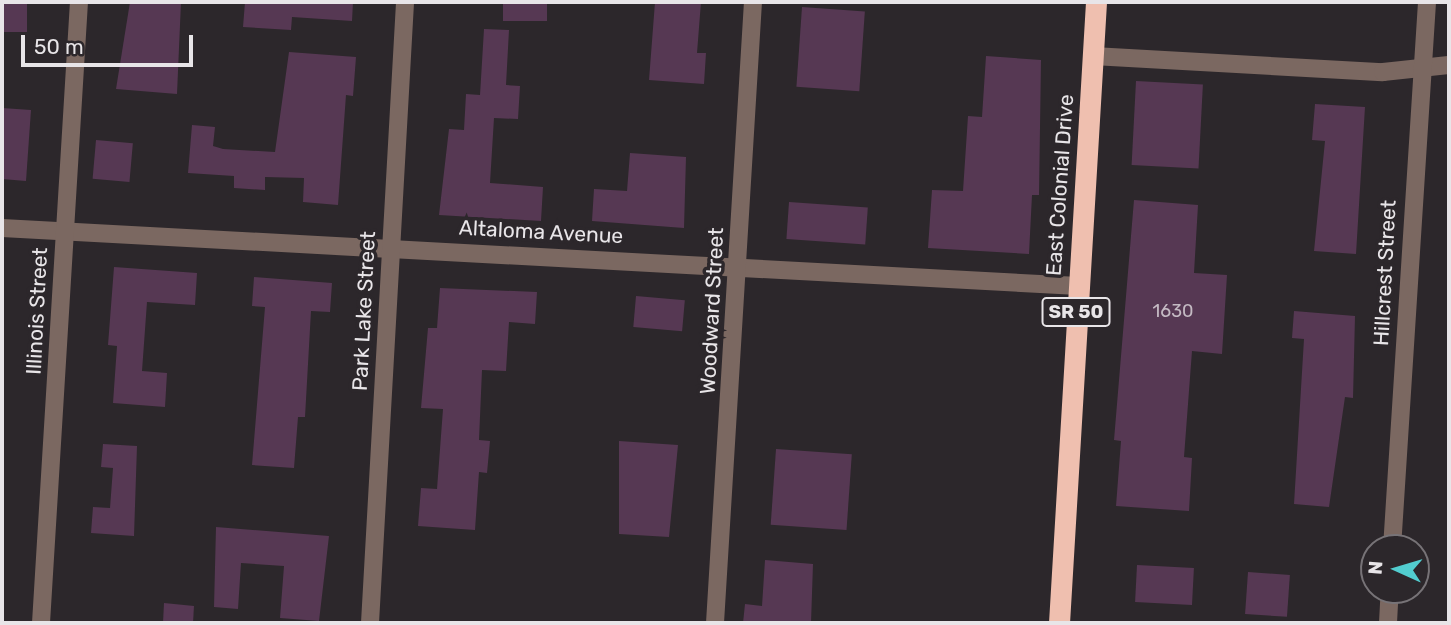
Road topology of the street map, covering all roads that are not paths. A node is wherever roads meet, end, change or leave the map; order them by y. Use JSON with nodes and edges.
{"nodes":[{"id":1,"x":79,"y":2,"type":"edge"},
{"id":2,"x":405,"y":2,"type":"edge"},
{"id":3,"x":753,"y":2,"type":"edge"},
{"id":4,"x":1096,"y":2,"type":"edge"},
{"id":5,"x":1427,"y":2,"type":"edge"},
{"id":6,"x":1093,"y":56,"type":"junction"},
{"id":7,"x":1449,"y":65,"type":"edge"},
{"id":8,"x":1420,"y":69,"type":"junction"},
{"id":9,"x":2,"y":228,"type":"edge"},
{"id":10,"x":64,"y":232,"type":"junction"},
{"id":11,"x":390,"y":247,"type":"junction"},
{"id":12,"x":738,"y":264,"type":"junction"},
{"id":13,"x":1077,"y":286,"type":"junction"},
{"id":14,"x":1393,"y":534,"type":"edge"},
{"id":15,"x":1389,"y":604,"type":"edge"},
{"id":16,"x":41,"y":623,"type":"edge"},
{"id":17,"x":370,"y":623,"type":"edge"},
{"id":18,"x":715,"y":623,"type":"edge"},
{"id":19,"x":1059,"y":623,"type":"edge"},
{"id":20,"x":1388,"y":623,"type":"edge"}],
"edges":[{"from":1,"to":10,"type":"street","name":"Illinois Street"},
{"from":2,"to":11,"type":"street","name":"Park Lake Street"},
{"from":3,"to":12,"type":"street","name":"Woodward Street"},
{"from":4,"to":6,"type":"highway","name":"East Colonial Drive","number":"SR 50"},
{"from":5,"to":8,"type":"street","name":"Hillcrest Street"},
{"from":6,"to":8,"type":"street"},
{"from":6,"to":13,"type":"highway","name":"East Colonial Drive","number":"SR 50"},
{"from":7,"to":8,"type":"street"},
{"from":8,"to":14,"type":"street","name":"Hillcrest Street"},
{"from":9,"to":10,"type":"street","name":"Altaloma Avenue"},
{"from":10,"to":11,"type":"street","name":"Altaloma Avenue"},
{"from":10,"to":16,"type":"street","name":"Illinois Street"},
{"from":11,"to":12,"type":"street","name":"Altaloma Avenue"},
{"from":11,"to":17,"type":"street","name":"Park Lake Street"},
{"from":12,"to":13,"type":"street","name":"Altaloma Avenue"},
{"from":12,"to":18,"type":"street","name":"Woodward Street"},
{"from":13,"to":19,"type":"highway","name":"East Colonial Drive","number":"SR 50"},
{"from":15,"to":20,"type":"street"}]}
